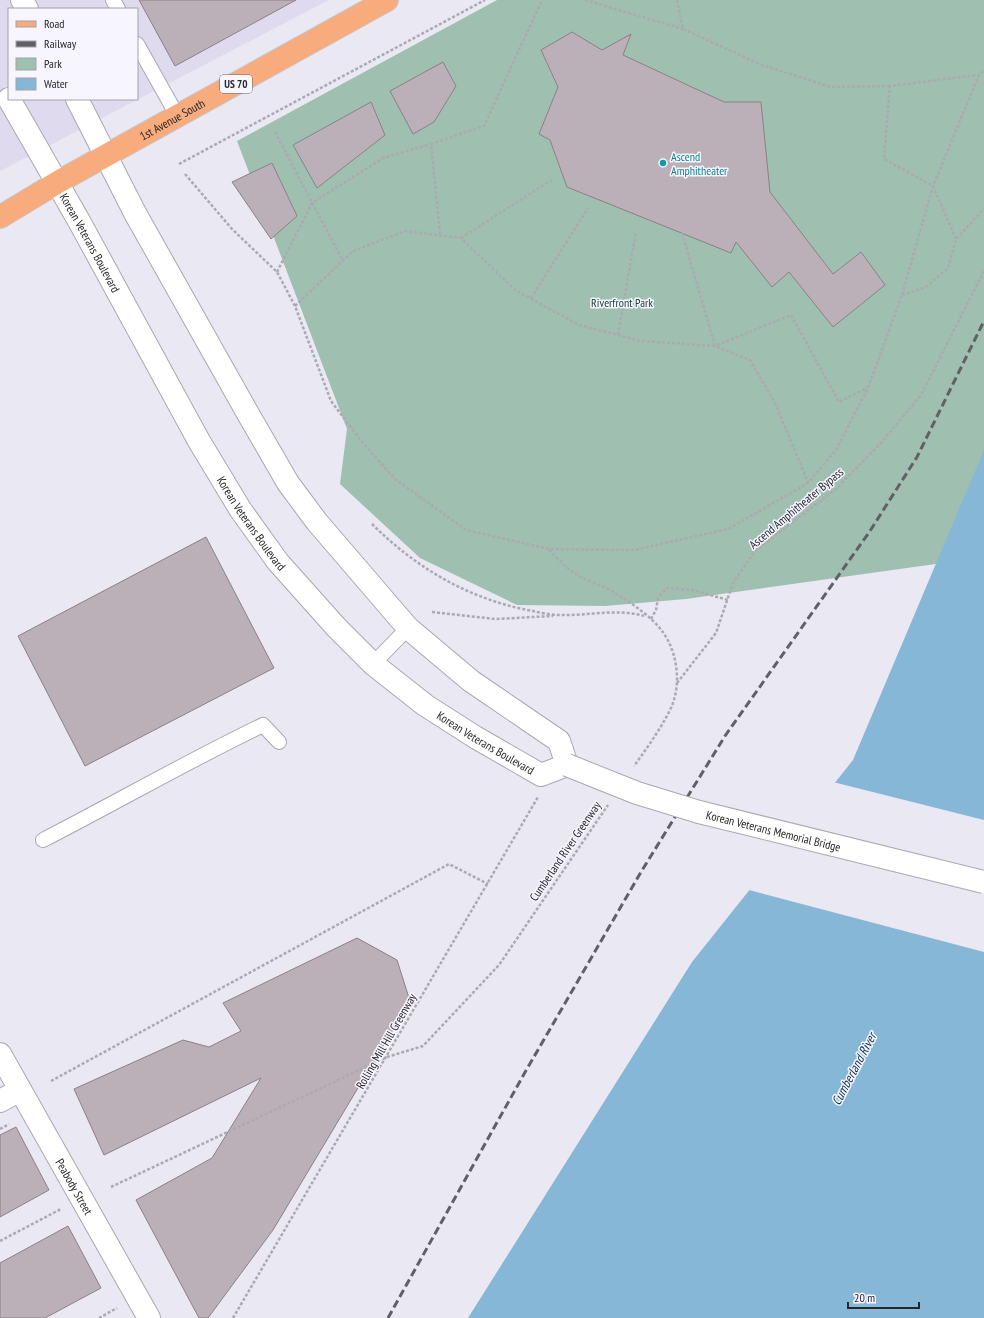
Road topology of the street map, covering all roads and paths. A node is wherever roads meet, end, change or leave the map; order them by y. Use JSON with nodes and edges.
{"nodes":[{"id":1,"x":387,"y":0,"type":"edge"},
{"id":2,"x":485,"y":0,"type":"edge"},
{"id":3,"x":542,"y":0,"type":"edge"},
{"id":4,"x":585,"y":0,"type":"edge"},
{"id":5,"x":677,"y":0,"type":"edge"},
{"id":6,"x":683,"y":29,"type":"junction"},
{"id":7,"x":138,"y":46,"type":"edge"},
{"id":8,"x":984,"y":70,"type":"edge"},
{"id":9,"x":979,"y":75,"type":"junction"},
{"id":10,"x":0,"y":82,"type":"edge"},
{"id":11,"x":890,"y":86,"type":"junction"},
{"id":12,"x":8,"y":97,"type":"edge"},
{"id":13,"x":10,"y":100,"type":"edge"},
{"id":14,"x":78,"y":100,"type":"edge"},
{"id":15,"x":178,"y":117,"type":"junction"},
{"id":16,"x":275,"y":132,"type":"dead end"},
{"id":17,"x":430,"y":144,"type":"junction"},
{"id":18,"x":106,"y":157,"type":"junction"},
{"id":19,"x":179,"y":164,"type":"dead end"},
{"id":20,"x":185,"y":174,"type":"dead end"},
{"id":21,"x":553,"y":179,"type":"dead end"},
{"id":22,"x":58,"y":182,"type":"junction"},
{"id":23,"x":933,"y":186,"type":"junction"},
{"id":24,"x":312,"y":203,"type":"junction"},
{"id":25,"x":588,"y":208,"type":"dead end"},
{"id":26,"x":984,"y":209,"type":"edge"},
{"id":27,"x":0,"y":217,"type":"edge"},
{"id":28,"x":636,"y":232,"type":"dead end"},
{"id":29,"x":682,"y":233,"type":"dead end"},
{"id":30,"x":440,"y":234,"type":"junction"},
{"id":31,"x":461,"y":238,"type":"junction"},
{"id":32,"x":956,"y":239,"type":"junction"},
{"id":33,"x":343,"y":261,"type":"junction"},
{"id":34,"x":984,"y":271,"type":"edge"},
{"id":35,"x":277,"y":272,"type":"junction"},
{"id":36,"x":902,"y":295,"type":"junction"},
{"id":37,"x":531,"y":298,"type":"junction"},
{"id":38,"x":294,"y":306,"type":"junction"},
{"id":39,"x":618,"y":335,"type":"junction"},
{"id":40,"x":715,"y":346,"type":"junction"},
{"id":41,"x":868,"y":388,"type":"junction"},
{"id":42,"x":808,"y":483,"type":"junction"},
{"id":43,"x":372,"y":524,"type":"dead end"},
{"id":44,"x":549,"y":549,"type":"junction"},
{"id":45,"x":728,"y":600,"type":"junction"},
{"id":46,"x":432,"y":612,"type":"dead end"},
{"id":47,"x":557,"y":615,"type":"junction"},
{"id":48,"x":647,"y":616,"type":"junction"},
{"id":49,"x":651,"y":619,"type":"junction"},
{"id":50,"x":408,"y":628,"type":"junction"},
{"id":51,"x":373,"y":664,"type":"junction"},
{"id":52,"x":677,"y":683,"type":"junction"},
{"id":53,"x":279,"y":742,"type":"dead end"},
{"id":54,"x":559,"y":768,"type":"junction"},
{"id":55,"x":632,"y":770,"type":"dead end"},
{"id":56,"x":610,"y":802,"type":"dead end"},
{"id":57,"x":43,"y":840,"type":"dead end"},
{"id":58,"x":984,"y":882,"type":"edge"},
{"id":59,"x":488,"y":884,"type":"junction"},
{"id":60,"x":0,"y":1054,"type":"edge"},
{"id":61,"x":387,"y":1056,"type":"junction"},
{"id":62,"x":51,"y":1081,"type":"dead end"},
{"id":63,"x":20,"y":1090,"type":"junction"},
{"id":64,"x":0,"y":1101,"type":"edge"},
{"id":65,"x":111,"y":1187,"type":"dead end"},
{"id":66,"x":67,"y":1206,"type":"dead end"},
{"id":67,"x":0,"y":1241,"type":"edge"},
{"id":68,"x":148,"y":1318,"type":"edge"},
{"id":69,"x":233,"y":1318,"type":"edge"}],
"edges":[{"from":1,"to":15,"type":"main road","name":"1st Avenue South","number":"US 70"},
{"from":2,"to":19,"type":"path"},
{"from":3,"to":17,"type":"path"},
{"from":4,"to":6,"type":"path"},
{"from":5,"to":6,"type":"path"},
{"from":6,"to":11,"type":"path"},
{"from":7,"to":15,"type":"lane"},
{"from":8,"to":9,"type":"path"},
{"from":9,"to":11,"type":"path"},
{"from":9,"to":23,"type":"path"},
{"from":10,"to":12,"type":"main road","name":"Korean Veterans Boulevard"},
{"from":11,"to":23,"type":"path"},
{"from":13,"to":22,"type":"main road","name":"Korean Veterans Boulevard"},
{"from":14,"to":18,"type":"main road"},
{"from":15,"to":18,"type":"main road","name":"1st Avenue South","number":"US 70"},
{"from":16,"to":24,"type":"path"},
{"from":17,"to":24,"type":"path"},
{"from":17,"to":30,"type":"path"},
{"from":18,"to":22,"type":"main road","name":"1st Avenue South","number":"US 70"},
{"from":18,"to":50,"type":"main road"},
{"from":20,"to":35,"type":"path"},
{"from":21,"to":31,"type":"path"},
{"from":22,"to":27,"type":"main road","name":"1st Avenue South","number":"US 70"},
{"from":22,"to":51,"type":"main road","name":"Korean Veterans Boulevard"},
{"from":23,"to":32,"type":"path"},
{"from":23,"to":36,"type":"path"},
{"from":24,"to":33,"type":"path"},
{"from":24,"to":35,"type":"path"},
{"from":25,"to":37,"type":"path"},
{"from":26,"to":32,"type":"path"},
{"from":28,"to":39,"type":"path"},
{"from":29,"to":40,"type":"path"},
{"from":30,"to":31,"type":"path"},
{"from":30,"to":33,"type":"path"},
{"from":31,"to":37,"type":"path"},
{"from":32,"to":36,"type":"path"},
{"from":33,"to":38,"type":"path"},
{"from":34,"to":45,"type":"path","name":"Ascend Amphitheater Bypass"},
{"from":35,"to":38,"type":"path"},
{"from":36,"to":41,"type":"path"},
{"from":37,"to":39,"type":"path"},
{"from":38,"to":44,"type":"path"},
{"from":39,"to":40,"type":"path"},
{"from":40,"to":41,"type":"path"},
{"from":40,"to":42,"type":"path"},
{"from":41,"to":42,"type":"path"},
{"from":42,"to":44,"type":"path"},
{"from":43,"to":47,"type":"path"},
{"from":44,"to":48,"type":"path"},
{"from":45,"to":49,"type":"path"},
{"from":45,"to":52,"type":"path","name":"Ascend Amphitheater Bypass"},
{"from":46,"to":47,"type":"path"},
{"from":47,"to":48,"type":"path"},
{"from":48,"to":49,"type":"path"},
{"from":49,"to":52,"type":"path"},
{"from":50,"to":51,"type":"lane"},
{"from":50,"to":54,"type":"main road"},
{"from":51,"to":54,"type":"main road","name":"Korean Veterans Boulevard"},
{"from":52,"to":55,"type":"path"},
{"from":53,"to":57,"type":"lane"},
{"from":54,"to":58,"type":"main road","name":"Korean Veterans Memorial Bridge","bridge":true},
{"from":54,"to":59,"type":"path","name":"Rolling Mill Hill Greenway"},
{"from":56,"to":61,"type":"path","name":"Cumberland River Greenway"},
{"from":59,"to":61,"type":"path","name":"Rolling Mill Hill Greenway"},
{"from":59,"to":62,"type":"path"},
{"from":60,"to":63,"type":"main road","name":"Peabody Street"},
{"from":61,"to":65,"type":"path","name":"Cumberland River Greenway"},
{"from":61,"to":69,"type":"path","name":"Rolling Mill Hill Greenway"},
{"from":63,"to":64,"type":"main road"},
{"from":63,"to":68,"type":"main road","name":"Peabody Street"},
{"from":66,"to":67,"type":"path"}]}
